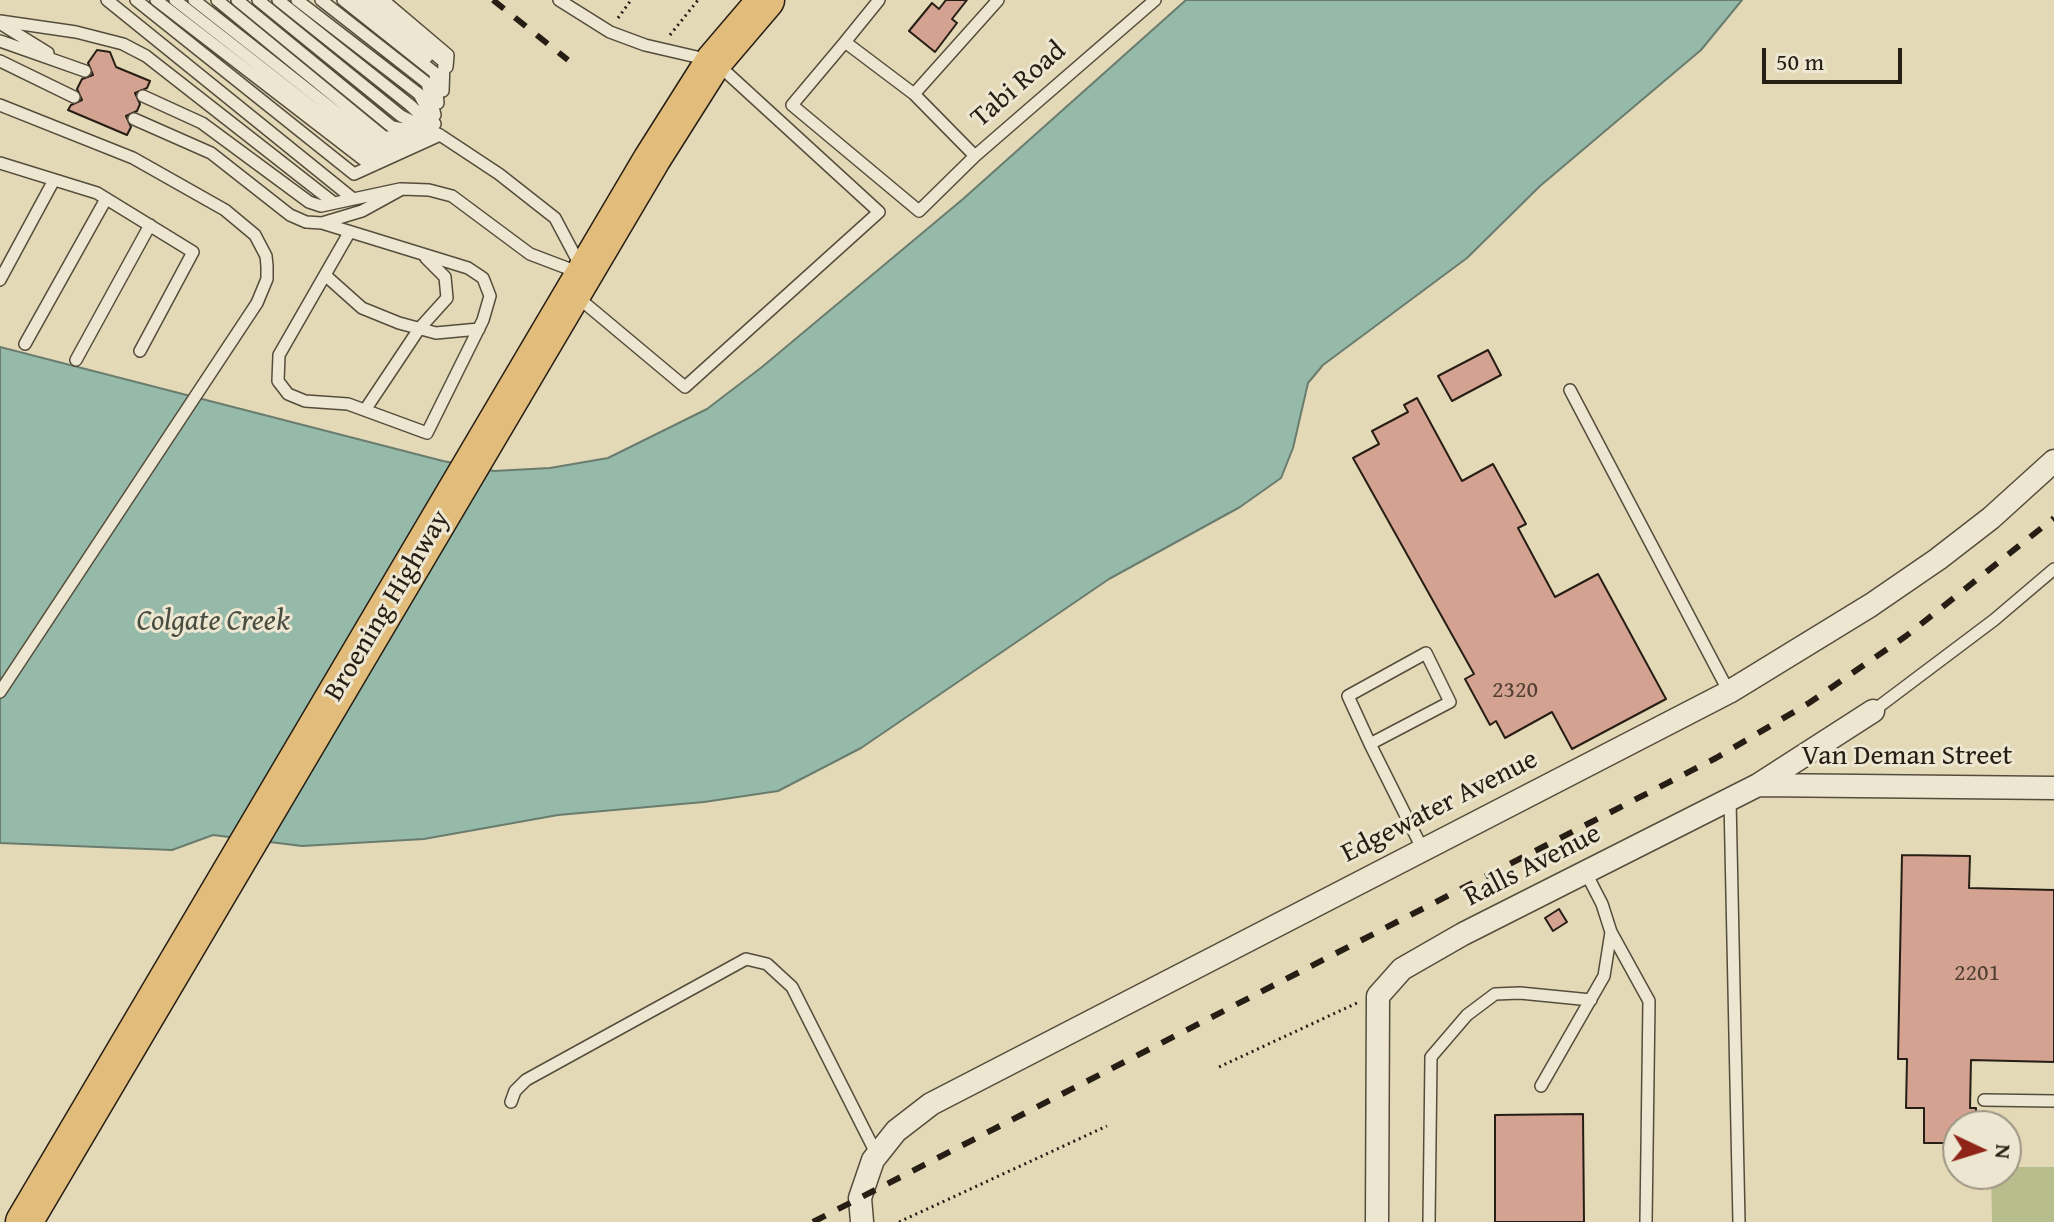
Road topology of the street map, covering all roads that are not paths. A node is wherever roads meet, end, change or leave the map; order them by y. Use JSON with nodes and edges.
{"nodes":[{"id":1,"x":107,"y":0,"type":"edge"},
{"id":2,"x":136,"y":0,"type":"edge"},
{"id":3,"x":156,"y":0,"type":"edge"},
{"id":4,"x":175,"y":0,"type":"edge"},
{"id":5,"x":194,"y":0,"type":"edge"},
{"id":6,"x":217,"y":0,"type":"edge"},
{"id":7,"x":237,"y":0,"type":"edge"},
{"id":8,"x":258,"y":0,"type":"edge"},
{"id":9,"x":278,"y":0,"type":"edge"},
{"id":10,"x":297,"y":0,"type":"edge"},
{"id":11,"x":321,"y":0,"type":"edge"},
{"id":12,"x":343,"y":0,"type":"edge"},
{"id":13,"x":357,"y":0,"type":"edge"},
{"id":14,"x":370,"y":0,"type":"edge"},
{"id":15,"x":383,"y":0,"type":"edge"},
{"id":16,"x":559,"y":0,"type":"edge"},
{"id":17,"x":766,"y":0,"type":"edge"},
{"id":18,"x":879,"y":0,"type":"edge"},
{"id":19,"x":998,"y":0,"type":"edge"},
{"id":20,"x":1155,"y":0,"type":"edge"},
{"id":21,"x":0,"y":22,"type":"edge"},
{"id":22,"x":0,"y":32,"type":"edge"},
{"id":23,"x":845,"y":42,"type":"junction"},
{"id":24,"x":0,"y":43,"type":"edge"},
{"id":25,"x":714,"y":61,"type":"junction"},
{"id":26,"x":3,"y":62,"type":"edge"},
{"id":27,"x":65,"y":64,"type":"junction"},
{"id":28,"x":85,"y":71,"type":"dead end"},
{"id":29,"x":914,"y":94,"type":"junction"},
{"id":30,"x":143,"y":96,"type":"dead end"},
{"id":31,"x":74,"y":97,"type":"dead end"},
{"id":32,"x":0,"y":105,"type":"edge"},
{"id":33,"x":134,"y":119,"type":"dead end"},
{"id":34,"x":440,"y":135,"type":"junction"},
{"id":35,"x":975,"y":156,"type":"junction"},
{"id":36,"x":1,"y":166,"type":"edge"},
{"id":37,"x":54,"y":180,"type":"junction"},
{"id":38,"x":402,"y":189,"type":"junction"},
{"id":39,"x":352,"y":198,"type":"junction"},
{"id":40,"x":106,"y":199,"type":"junction"},
{"id":41,"x":334,"y":203,"type":"junction"},
{"id":42,"x":322,"y":223,"type":"junction"},
{"id":43,"x":150,"y":225,"type":"junction"},
{"id":44,"x":349,"y":233,"type":"junction"},
{"id":45,"x":422,"y":255,"type":"junction"},
{"id":46,"x":325,"y":275,"type":"junction"},
{"id":47,"x":0,"y":280,"type":"edge"},
{"id":48,"x":579,"y":284,"type":"junction"},
{"id":49,"x":419,"y":329,"type":"junction"},
{"id":50,"x":479,"y":329,"type":"junction"},
{"id":51,"x":25,"y":344,"type":"dead end"},
{"id":52,"x":140,"y":351,"type":"dead end"},
{"id":53,"x":76,"y":360,"type":"dead end"},
{"id":54,"x":1570,"y":390,"type":"dead end"},
{"id":55,"x":365,"y":410,"type":"junction"},
{"id":56,"x":2054,"y":461,"type":"edge"},
{"id":57,"x":2054,"y":569,"type":"edge"},
{"id":58,"x":0,"y":692,"type":"edge"},
{"id":59,"x":1729,"y":692,"type":"junction"},
{"id":60,"x":1873,"y":711,"type":"joint"},
{"id":61,"x":1370,"y":744,"type":"junction"},
{"id":62,"x":1758,"y":785,"type":"junction"},
{"id":63,"x":2054,"y":788,"type":"edge"},
{"id":64,"x":1730,"y":800,"type":"junction"},
{"id":65,"x":1423,"y":850,"type":"junction"},
{"id":66,"x":1586,"y":873,"type":"junction"},
{"id":67,"x":1611,"y":932,"type":"junction"},
{"id":68,"x":1591,"y":1000,"type":"junction"},
{"id":69,"x":1541,"y":1086,"type":"dead end"},
{"id":70,"x":1984,"y":1100,"type":"dead end"},
{"id":71,"x":2054,"y":1101,"type":"edge"},
{"id":72,"x":511,"y":1102,"type":"dead end"},
{"id":73,"x":877,"y":1155,"type":"junction"},
{"id":74,"x":24,"y":1222,"type":"edge"},
{"id":75,"x":862,"y":1222,"type":"edge"},
{"id":76,"x":1377,"y":1222,"type":"edge"},
{"id":77,"x":1429,"y":1222,"type":"edge"},
{"id":78,"x":1646,"y":1222,"type":"edge"},
{"id":79,"x":1739,"y":1222,"type":"edge"}],
"edges":[{"from":1,"to":39,"type":"lane"},
{"from":2,"to":34,"type":"lane"},
{"from":3,"to":34,"type":"lane"},
{"from":4,"to":34,"type":"lane"},
{"from":5,"to":34,"type":"lane"},
{"from":6,"to":34,"type":"lane"},
{"from":7,"to":34,"type":"lane"},
{"from":8,"to":34,"type":"lane"},
{"from":9,"to":34,"type":"lane"},
{"from":10,"to":34,"type":"lane"},
{"from":11,"to":34,"type":"lane"},
{"from":12,"to":34,"type":"lane"},
{"from":13,"to":34,"type":"lane"},
{"from":14,"to":34,"type":"lane"},
{"from":15,"to":34,"type":"lane"},
{"from":16,"to":25,"type":"lane"},
{"from":17,"to":25,"type":"main road","name":"Broening Highway"},
{"from":18,"to":23,"type":"lane"},
{"from":19,"to":29,"type":"lane"},
{"from":20,"to":35,"type":"lane","name":"Tabi Road"},
{"from":21,"to":27,"type":"lane"},
{"from":21,"to":41,"type":"lane"},
{"from":22,"to":27,"type":"lane"},
{"from":23,"to":29,"type":"lane"},
{"from":23,"to":35,"type":"lane","name":"Tabi Road"},
{"from":24,"to":27,"type":"lane"},
{"from":25,"to":48,"type":"main road","name":"Broening Highway"},
{"from":25,"to":48,"type":"lane"},
{"from":26,"to":31,"type":"lane"},
{"from":27,"to":28,"type":"lane"},
{"from":29,"to":35,"type":"lane"},
{"from":30,"to":41,"type":"lane"},
{"from":32,"to":58,"type":"lane"},
{"from":33,"to":42,"type":"lane"},
{"from":34,"to":48,"type":"lane"},
{"from":36,"to":37,"type":"lane"},
{"from":37,"to":40,"type":"lane"},
{"from":37,"to":47,"type":"lane"},
{"from":38,"to":39,"type":"lane"},
{"from":38,"to":42,"type":"lane"},
{"from":38,"to":48,"type":"lane"},
{"from":39,"to":41,"type":"lane"},
{"from":40,"to":43,"type":"lane"},
{"from":40,"to":51,"type":"lane"},
{"from":42,"to":44,"type":"lane"},
{"from":43,"to":52,"type":"lane"},
{"from":43,"to":53,"type":"lane"},
{"from":44,"to":45,"type":"lane"},
{"from":44,"to":46,"type":"lane"},
{"from":45,"to":49,"type":"lane"},
{"from":45,"to":50,"type":"lane"},
{"from":46,"to":49,"type":"lane"},
{"from":46,"to":55,"type":"lane"},
{"from":48,"to":74,"type":"main road","name":"Broening Highway"},
{"from":49,"to":50,"type":"lane"},
{"from":49,"to":55,"type":"lane"},
{"from":50,"to":55,"type":"lane"},
{"from":54,"to":59,"type":"lane"},
{"from":56,"to":59,"type":"street","name":"Edgewater Avenue"},
{"from":57,"to":60,"type":"lane"},
{"from":59,"to":65,"type":"street","name":"Edgewater Avenue"},
{"from":60,"to":62,"type":"street","name":"Ralls Avenue"},
{"from":61,"to":61,"type":"lane"},
{"from":61,"to":65,"type":"lane"},
{"from":62,"to":63,"type":"street","name":"Van Deman Street"},
{"from":62,"to":64,"type":"street","name":"Ralls Avenue"},
{"from":64,"to":66,"type":"street","name":"Ralls Avenue"},
{"from":64,"to":79,"type":"lane"},
{"from":65,"to":73,"type":"street","name":"Edgewater Avenue"},
{"from":66,"to":67,"type":"lane"},
{"from":66,"to":76,"type":"street","name":"Ralls Avenue"},
{"from":67,"to":68,"type":"lane"},
{"from":67,"to":78,"type":"lane"},
{"from":68,"to":69,"type":"lane"},
{"from":68,"to":77,"type":"lane"},
{"from":70,"to":71,"type":"lane"},
{"from":72,"to":73,"type":"lane"},
{"from":73,"to":75,"type":"street","name":"Edgewater Avenue"}]}
